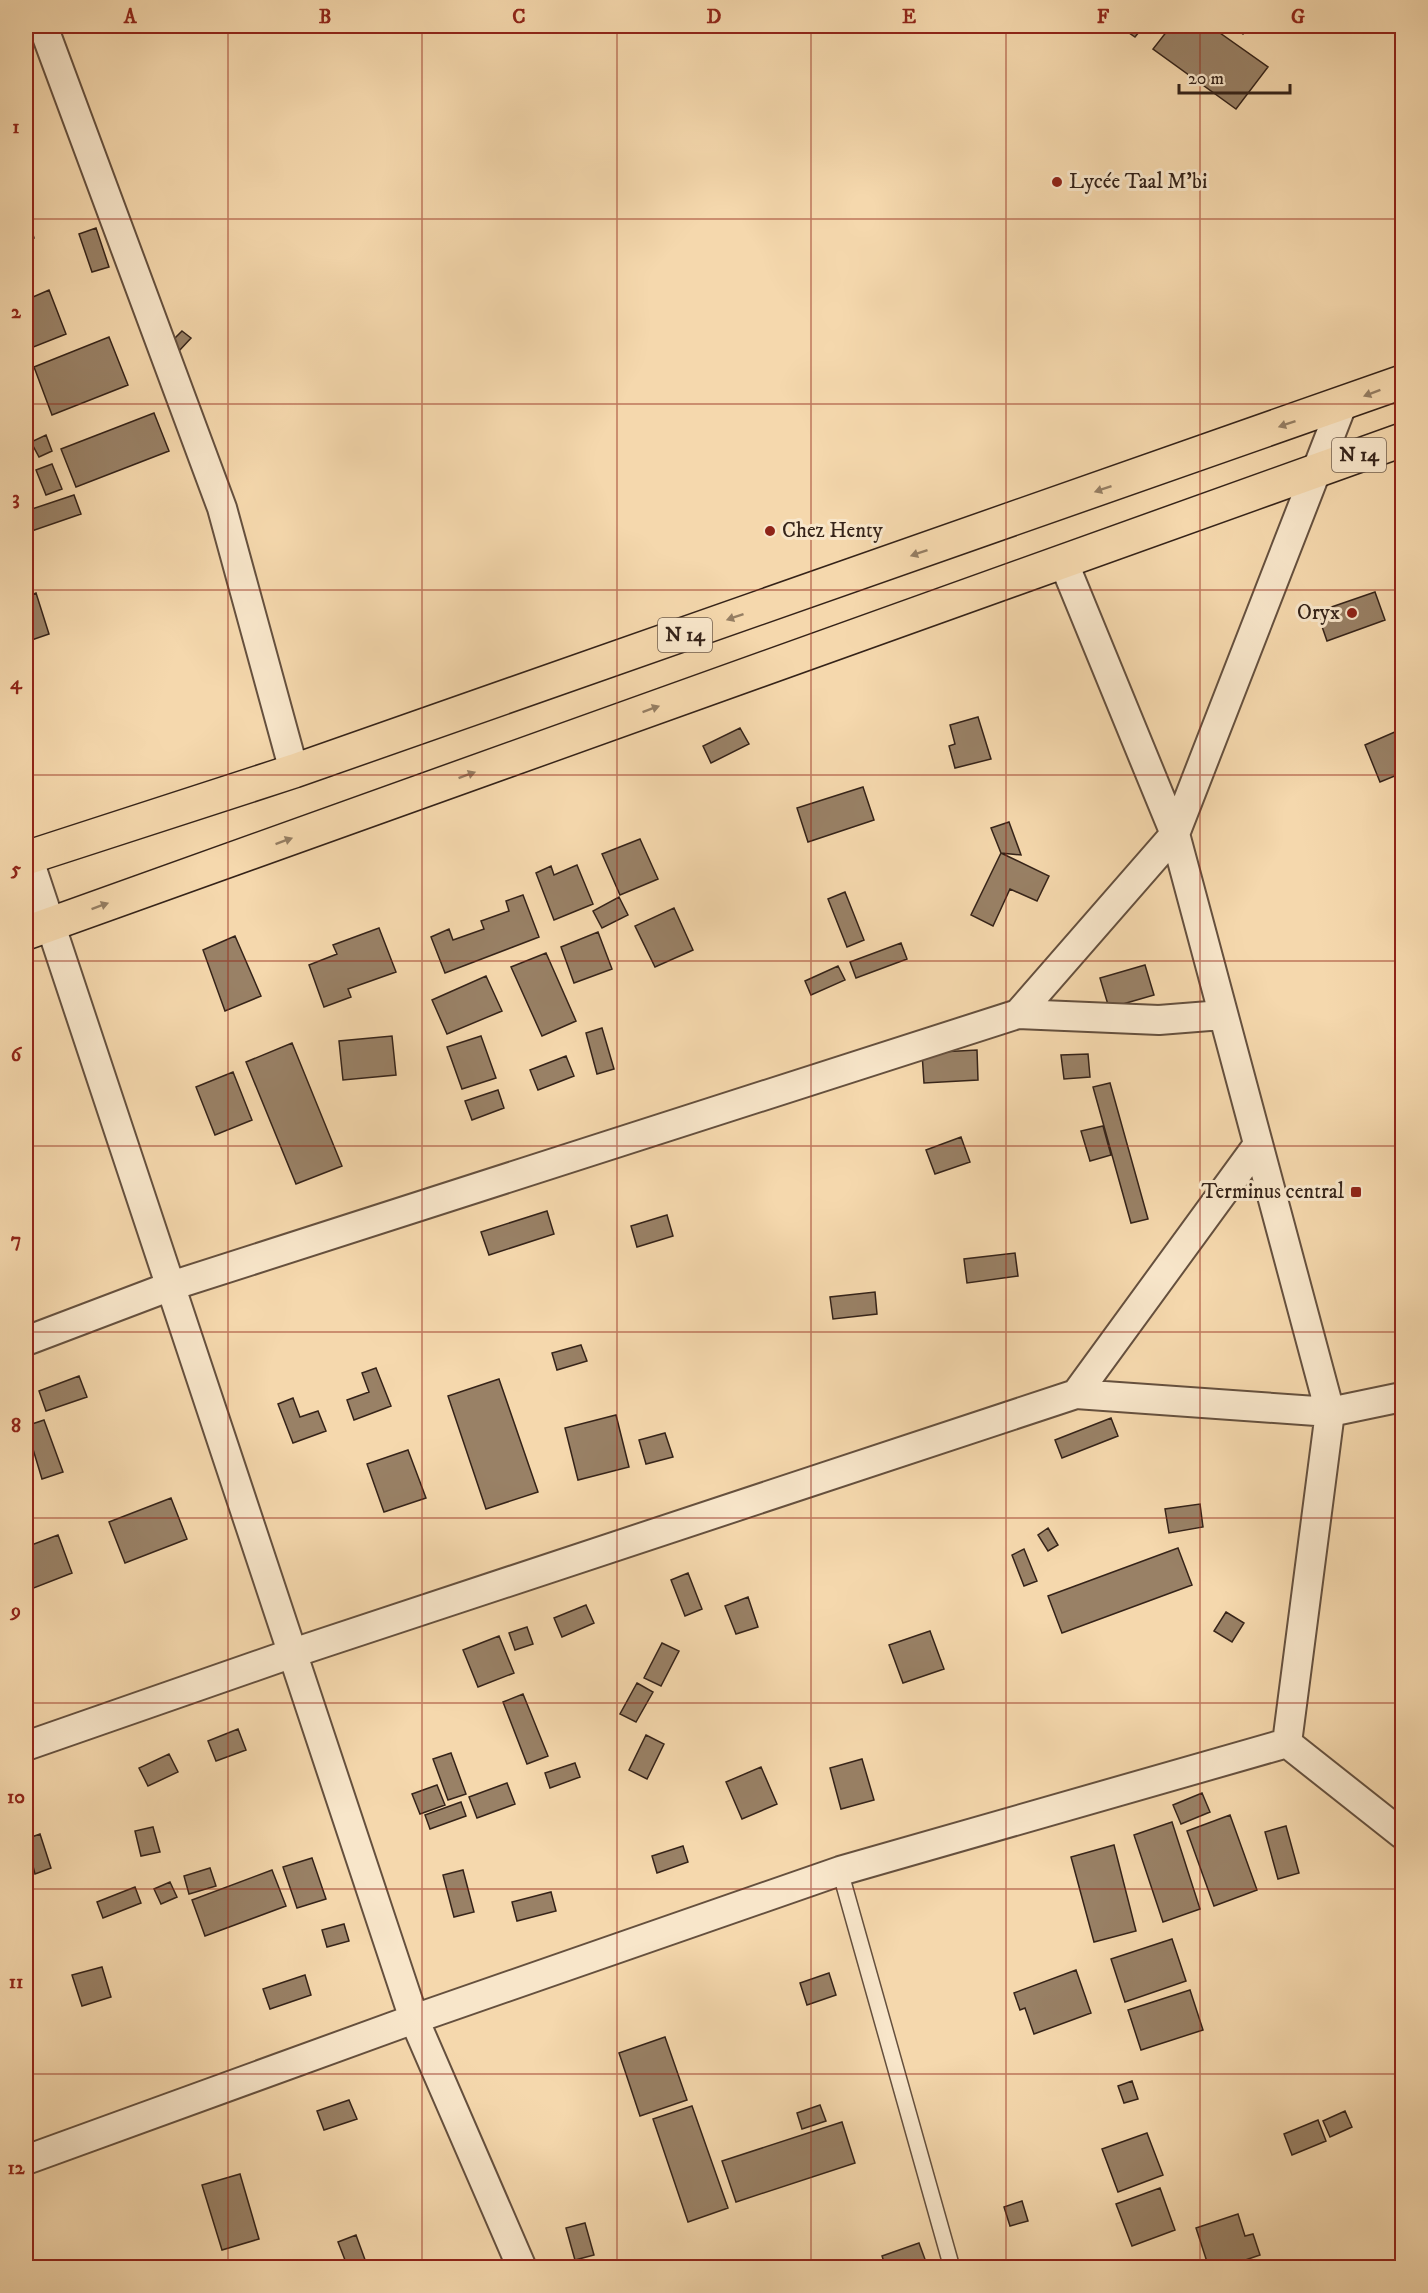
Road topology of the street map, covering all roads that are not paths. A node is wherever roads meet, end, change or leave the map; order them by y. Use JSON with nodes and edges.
{"nodes":[{"id":1,"x":43,"y":26,"type":"edge"},
{"id":2,"x":1402,"y":382,"type":"edge"},
{"id":3,"x":1342,"y":405,"type":"junction"},
{"id":4,"x":1402,"y":440,"type":"edge"},
{"id":5,"x":1315,"y":470,"type":"junction"},
{"id":6,"x":1063,"y":561,"type":"junction"},
{"id":7,"x":294,"y":771,"type":"junction"},
{"id":8,"x":1175,"y":834,"type":"junction"},
{"id":9,"x":26,"y":856,"type":"edge"},
{"id":10,"x":38,"y":929,"type":"edge"},
{"id":11,"x":1018,"y":1014,"type":"junction"},
{"id":12,"x":1222,"y":1016,"type":"junction"},
{"id":13,"x":1257,"y":1146,"type":"junction"},
{"id":14,"x":171,"y":1286,"type":"junction"},
{"id":15,"x":26,"y":1341,"type":"edge"},
{"id":16,"x":1076,"y":1394,"type":"junction"},
{"id":17,"x":1402,"y":1397,"type":"edge"},
{"id":18,"x":1330,"y":1412,"type":"junction"},
{"id":19,"x":293,"y":1653,"type":"junction"},
{"id":20,"x":1287,"y":1743,"type":"junction"},
{"id":21,"x":26,"y":1746,"type":"edge"},
{"id":22,"x":1402,"y":1834,"type":"edge"},
{"id":23,"x":840,"y":1871,"type":"junction"},
{"id":24,"x":414,"y":2019,"type":"junction"},
{"id":25,"x":26,"y":2160,"type":"edge"},
{"id":26,"x":522,"y":2268,"type":"edge"},
{"id":27,"x":952,"y":2268,"type":"edge"}],
"edges":[{"from":1,"to":7,"type":"street"},
{"from":2,"to":3,"type":"main road","number":"N 14","one_way":true},
{"from":3,"to":5,"type":"street"},
{"from":3,"to":7,"type":"main road","number":"N 14","one_way":true},
{"from":4,"to":5,"type":"main road","number":"N 14"},
{"from":5,"to":6,"type":"main road","number":"N 14"},
{"from":5,"to":8,"type":"street"},
{"from":6,"to":8,"type":"street"},
{"from":10,"to":6,"type":"main road","number":"N 14","one_way":true},
{"from":7,"to":9,"type":"main road","number":"N 14"},
{"from":8,"to":11,"type":"street"},
{"from":8,"to":12,"type":"street"},
{"from":9,"to":10,"type":"street"},
{"from":10,"to":14,"type":"street"},
{"from":11,"to":12,"type":"street"},
{"from":11,"to":14,"type":"street"},
{"from":12,"to":13,"type":"street"},
{"from":13,"to":16,"type":"street"},
{"from":13,"to":18,"type":"street"},
{"from":14,"to":15,"type":"street"},
{"from":14,"to":19,"type":"street"},
{"from":16,"to":18,"type":"street"},
{"from":16,"to":19,"type":"street"},
{"from":17,"to":18,"type":"street"},
{"from":18,"to":20,"type":"street"},
{"from":19,"to":21,"type":"street"},
{"from":19,"to":24,"type":"street"},
{"from":20,"to":22,"type":"street"},
{"from":20,"to":23,"type":"street"},
{"from":23,"to":24,"type":"street"},
{"from":23,"to":27,"type":"lane"},
{"from":24,"to":25,"type":"street"},
{"from":24,"to":26,"type":"street"}]}
